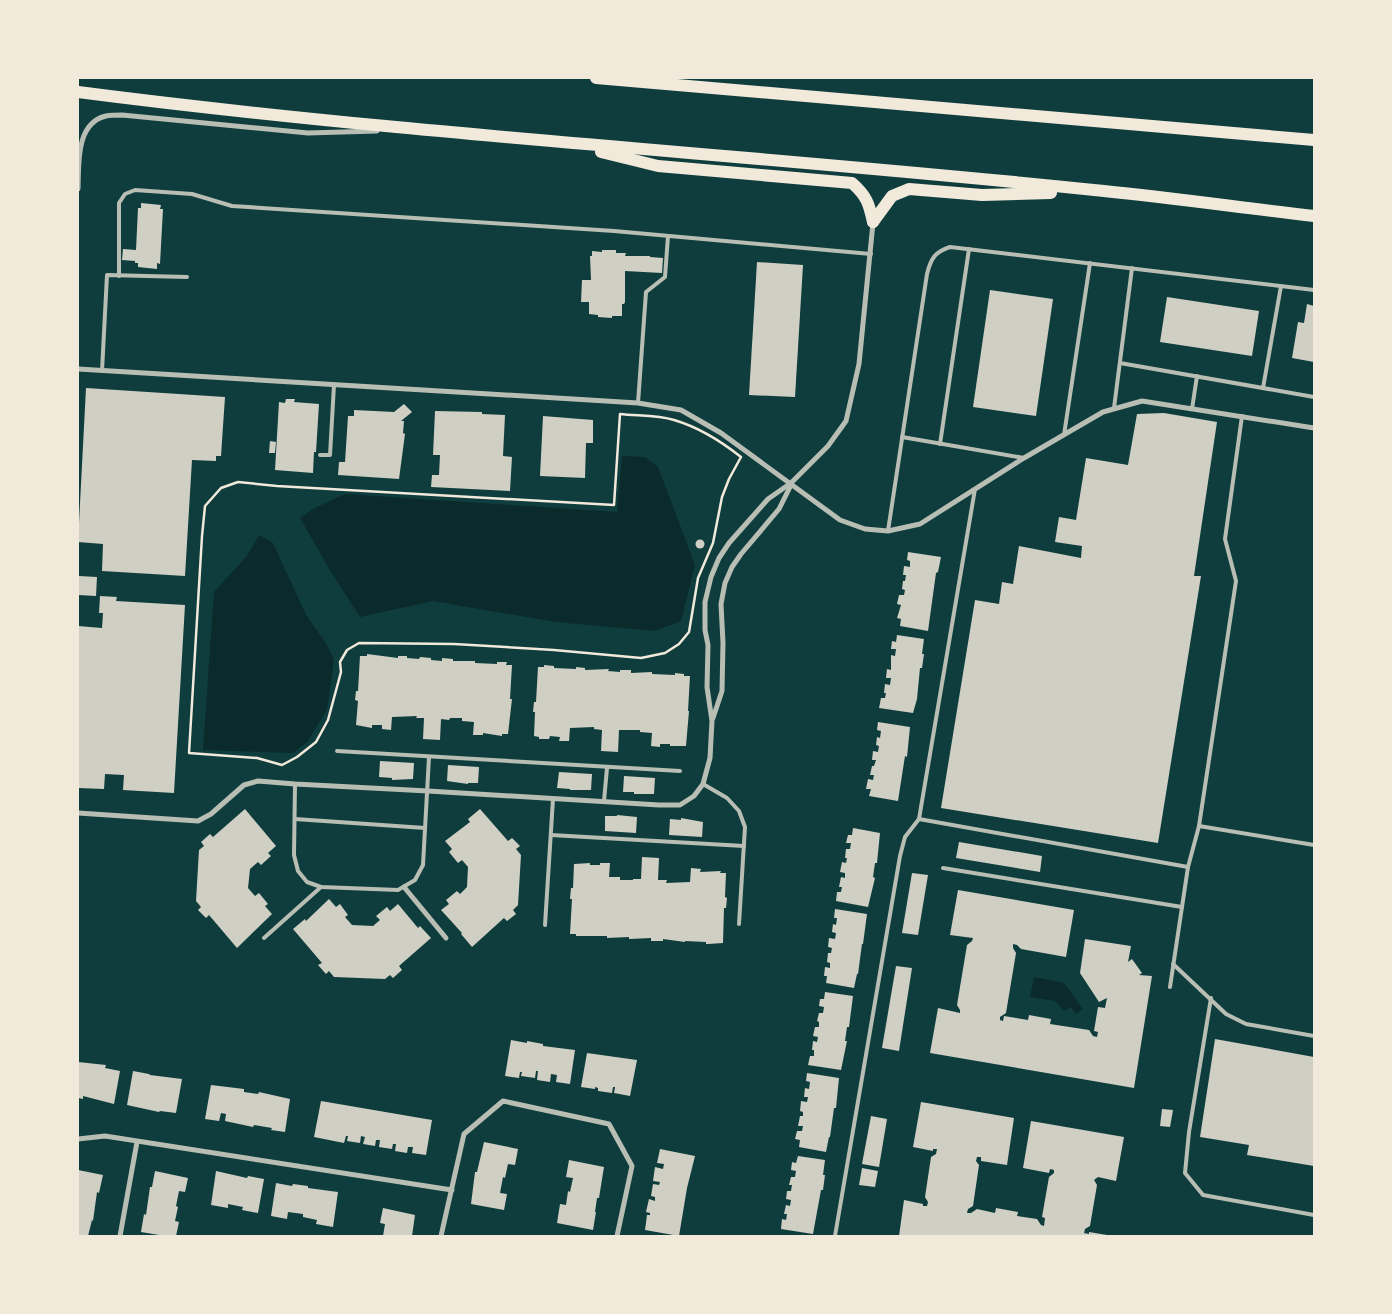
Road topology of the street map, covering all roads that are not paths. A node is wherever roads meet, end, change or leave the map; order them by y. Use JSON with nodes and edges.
{"nodes":[{"id":1,"x":596,"y":78,"type":"edge"},
{"id":2,"x":78,"y":92,"type":"edge"},
{"id":3,"x":411,"y":129,"type":"junction"},
{"id":4,"x":1314,"y":140,"type":"edge"},
{"id":5,"x":562,"y":142,"type":"junction"},
{"id":6,"x":78,"y":189,"type":"edge"},
{"id":7,"x":1103,"y":191,"type":"junction"},
{"id":8,"x":1314,"y":216,"type":"edge"},
{"id":9,"x":873,"y":222,"type":"junction"},
{"id":10,"x":668,"y":236,"type":"junction"},
{"id":11,"x":969,"y":249,"type":"junction"},
{"id":12,"x":871,"y":254,"type":"junction"},
{"id":13,"x":1090,"y":263,"type":"junction"},
{"id":14,"x":1132,"y":268,"type":"junction"},
{"id":15,"x":119,"y":276,"type":"junction"},
{"id":16,"x":187,"y":277,"type":"dead end"},
{"id":17,"x":1281,"y":286,"type":"junction"},
{"id":18,"x":1314,"y":290,"type":"edge"},
{"id":19,"x":1120,"y":362,"type":"junction"},
{"id":20,"x":78,"y":369,"type":"edge"},
{"id":21,"x":102,"y":371,"type":"junction"},
{"id":22,"x":1196,"y":376,"type":"junction"},
{"id":23,"x":334,"y":385,"type":"junction"},
{"id":24,"x":1263,"y":388,"type":"junction"},
{"id":25,"x":1314,"y":397,"type":"edge"},
{"id":26,"x":638,"y":403,"type":"junction"},
{"id":27,"x":1114,"y":408,"type":"junction"},
{"id":28,"x":1192,"y":409,"type":"junction"},
{"id":29,"x":1242,"y":416,"type":"junction"},
{"id":30,"x":1314,"y":428,"type":"edge"},
{"id":31,"x":1064,"y":435,"type":"junction"},
{"id":32,"x":902,"y":437,"type":"junction"},
{"id":33,"x":940,"y":444,"type":"junction"},
{"id":34,"x":320,"y":455,"type":"dead end"},
{"id":35,"x":1024,"y":458,"type":"junction"},
{"id":36,"x":791,"y":483,"type":"junction"},
{"id":37,"x":975,"y":489,"type":"junction"},
{"id":38,"x":888,"y":530,"type":"junction"},
{"id":39,"x":712,"y":721,"type":"junction"},
{"id":40,"x":337,"y":751,"type":"dead end"},
{"id":41,"x":429,"y":757,"type":"junction"},
{"id":42,"x":607,"y":768,"type":"junction"},
{"id":43,"x":680,"y":771,"type":"dead end"},
{"id":44,"x":295,"y":784,"type":"junction"},
{"id":45,"x":703,"y":784,"type":"junction"},
{"id":46,"x":428,"y":791,"type":"junction"},
{"id":47,"x":553,"y":799,"type":"junction"},
{"id":48,"x":604,"y":801,"type":"junction"},
{"id":49,"x":78,"y":813,"type":"edge"},
{"id":50,"x":295,"y":819,"type":"junction"},
{"id":51,"x":919,"y":820,"type":"junction"},
{"id":52,"x":1199,"y":826,"type":"junction"},
{"id":53,"x":425,"y":828,"type":"junction"},
{"id":54,"x":551,"y":835,"type":"junction"},
{"id":55,"x":1314,"y":845,"type":"edge"},
{"id":56,"x":744,"y":846,"type":"junction"},
{"id":57,"x":1188,"y":867,"type":"junction"},
{"id":58,"x":943,"y":868,"type":"dead end"},
{"id":59,"x":321,"y":887,"type":"junction"},
{"id":60,"x":404,"y":887,"type":"junction"},
{"id":61,"x":1182,"y":907,"type":"junction"},
{"id":62,"x":545,"y":924,"type":"dead end"},
{"id":63,"x":739,"y":924,"type":"dead end"},
{"id":64,"x":264,"y":938,"type":"dead end"},
{"id":65,"x":446,"y":938,"type":"dead end"},
{"id":66,"x":1173,"y":964,"type":"junction"},
{"id":67,"x":1170,"y":987,"type":"dead end"},
{"id":68,"x":1211,"y":998,"type":"junction"},
{"id":69,"x":1314,"y":1036,"type":"edge"},
{"id":70,"x":78,"y":1139,"type":"edge"},
{"id":71,"x":137,"y":1142,"type":"junction"},
{"id":72,"x":452,"y":1190,"type":"junction"},
{"id":73,"x":1314,"y":1215,"type":"edge"},
{"id":74,"x":120,"y":1236,"type":"edge"},
{"id":75,"x":442,"y":1236,"type":"edge"},
{"id":76,"x":617,"y":1236,"type":"edge"},
{"id":77,"x":835,"y":1236,"type":"edge"}],
"edges":[{"from":1,"to":4,"type":"highway"},
{"from":2,"to":3,"type":"highway"},
{"from":3,"to":5,"type":"highway"},
{"from":3,"to":6,"type":"street"},
{"from":5,"to":7,"type":"highway"},
{"from":5,"to":9,"type":"highway"},
{"from":7,"to":8,"type":"highway"},
{"from":7,"to":9,"type":"highway"},
{"from":9,"to":12,"type":"street"},
{"from":10,"to":12,"type":"lane"},
{"from":10,"to":15,"type":"lane"},
{"from":10,"to":26,"type":"lane"},
{"from":11,"to":13,"type":"lane"},
{"from":11,"to":32,"type":"lane"},
{"from":11,"to":33,"type":"lane"},
{"from":12,"to":36,"type":"street"},
{"from":13,"to":14,"type":"lane"},
{"from":13,"to":31,"type":"lane"},
{"from":14,"to":17,"type":"lane"},
{"from":14,"to":19,"type":"lane"},
{"from":15,"to":16,"type":"lane"},
{"from":15,"to":21,"type":"lane"},
{"from":17,"to":18,"type":"lane"},
{"from":17,"to":24,"type":"lane"},
{"from":19,"to":22,"type":"lane"},
{"from":19,"to":27,"type":"lane"},
{"from":20,"to":21,"type":"street"},
{"from":21,"to":23,"type":"street"},
{"from":22,"to":24,"type":"lane"},
{"from":22,"to":28,"type":"lane"},
{"from":23,"to":26,"type":"street"},
{"from":23,"to":34,"type":"lane"},
{"from":24,"to":25,"type":"lane"},
{"from":26,"to":36,"type":"street"},
{"from":27,"to":28,"type":"street"},
{"from":27,"to":31,"type":"street"},
{"from":28,"to":29,"type":"street"},
{"from":29,"to":30,"type":"street"},
{"from":29,"to":52,"type":"lane"},
{"from":31,"to":35,"type":"street"},
{"from":32,"to":33,"type":"lane"},
{"from":32,"to":38,"type":"lane"},
{"from":33,"to":35,"type":"lane"},
{"from":35,"to":37,"type":"street"},
{"from":36,"to":38,"type":"street"},
{"from":36,"to":39,"type":"street"},
{"from":36,"to":39,"type":"street"},
{"from":37,"to":38,"type":"street"},
{"from":37,"to":51,"type":"lane"},
{"from":39,"to":45,"type":"street"},
{"from":40,"to":41,"type":"lane"},
{"from":41,"to":42,"type":"lane"},
{"from":41,"to":46,"type":"lane"},
{"from":42,"to":43,"type":"lane"},
{"from":42,"to":48,"type":"lane"},
{"from":44,"to":46,"type":"street"},
{"from":44,"to":49,"type":"street"},
{"from":44,"to":50,"type":"lane"},
{"from":45,"to":48,"type":"street"},
{"from":45,"to":56,"type":"lane"},
{"from":46,"to":47,"type":"street"},
{"from":46,"to":53,"type":"lane"},
{"from":47,"to":48,"type":"street"},
{"from":47,"to":54,"type":"lane"},
{"from":50,"to":53,"type":"lane"},
{"from":50,"to":59,"type":"lane"},
{"from":51,"to":57,"type":"lane"},
{"from":51,"to":77,"type":"lane"},
{"from":52,"to":55,"type":"lane"},
{"from":52,"to":57,"type":"lane"},
{"from":53,"to":60,"type":"lane"},
{"from":54,"to":56,"type":"lane"},
{"from":54,"to":62,"type":"lane"},
{"from":56,"to":63,"type":"lane"},
{"from":57,"to":61,"type":"lane"},
{"from":58,"to":61,"type":"lane"},
{"from":59,"to":60,"type":"lane"},
{"from":59,"to":64,"type":"lane"},
{"from":60,"to":65,"type":"street"},
{"from":61,"to":66,"type":"lane"},
{"from":66,"to":67,"type":"lane"},
{"from":66,"to":68,"type":"lane"},
{"from":68,"to":69,"type":"lane"},
{"from":68,"to":73,"type":"lane"},
{"from":70,"to":71,"type":"street"},
{"from":71,"to":72,"type":"street"},
{"from":71,"to":74,"type":"street"},
{"from":72,"to":75,"type":"street"},
{"from":72,"to":76,"type":"street"}]}
